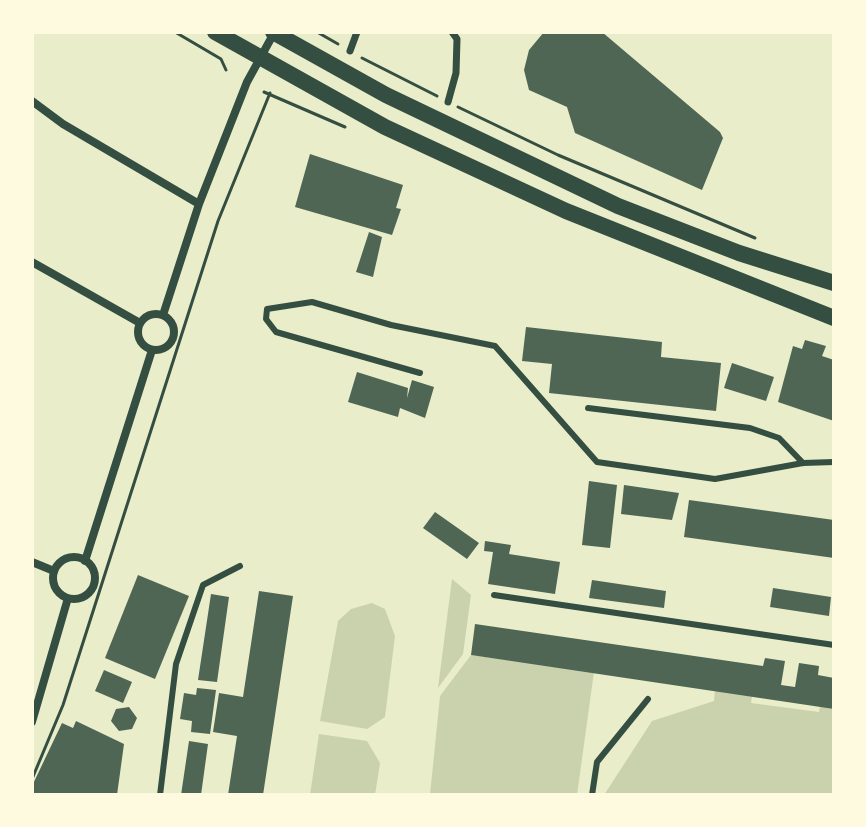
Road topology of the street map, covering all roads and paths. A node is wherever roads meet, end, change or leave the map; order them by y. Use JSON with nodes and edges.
{"nodes":[{"id":1,"x":175,"y":32,"type":"edge"},
{"id":2,"x":215,"y":32,"type":"edge"},
{"id":3,"x":273,"y":32,"type":"edge"},
{"id":4,"x":357,"y":32,"type":"edge"},
{"id":5,"x":319,"y":33,"type":"edge"},
{"id":6,"x":457,"y":34,"type":"edge"},
{"id":7,"x":350,"y":51,"type":"junction"},
{"id":8,"x":258,"y":59,"type":"junction"},
{"id":9,"x":226,"y":70,"type":"dead end"},
{"id":10,"x":264,"y":92,"type":"dead end"},
{"id":11,"x":32,"y":101,"type":"edge"},
{"id":12,"x":448,"y":102,"type":"junction"},
{"id":13,"x":199,"y":204,"type":"junction"},
{"id":14,"x":664,"y":224,"type":"junction"},
{"id":15,"x":765,"y":242,"type":"dead end"},
{"id":16,"x":651,"y":246,"type":"junction"},
{"id":17,"x":32,"y":262,"type":"edge"},
{"id":18,"x":834,"y":283,"type":"edge"},
{"id":19,"x":163,"y":315,"type":"junction"},
{"id":20,"x":834,"y":316,"type":"edge"},
{"id":21,"x":140,"y":323,"type":"junction"},
{"id":22,"x":152,"y":350,"type":"junction"},
{"id":23,"x":420,"y":373,"type":"dead end"},
{"id":24,"x":588,"y":408,"type":"dead end"},
{"id":25,"x":834,"y":462,"type":"edge"},
{"id":26,"x":803,"y":463,"type":"junction"},
{"id":27,"x":85,"y":561,"type":"junction"},
{"id":28,"x":32,"y":562,"type":"edge"},
{"id":29,"x":240,"y":566,"type":"dead end"},
{"id":30,"x":54,"y":571,"type":"junction"},
{"id":31,"x":494,"y":595,"type":"dead end"},
{"id":32,"x":68,"y":598,"type":"junction"},
{"id":33,"x":834,"y":645,"type":"edge"},
{"id":34,"x":648,"y":699,"type":"dead end"},
{"id":35,"x":32,"y":722,"type":"edge"},
{"id":36,"x":32,"y":779,"type":"edge"},
{"id":37,"x":160,"y":795,"type":"edge"},
{"id":38,"x":592,"y":795,"type":"edge"}],
"edges":[{"from":1,"to":9,"type":"path"},
{"from":2,"to":8,"type":"main road"},
{"from":3,"to":8,"type":"street"},
{"from":3,"to":14,"type":"main road"},
{"from":4,"to":7,"type":"street"},
{"from":5,"to":7,"type":"path"},
{"from":6,"to":12,"type":"street"},
{"from":7,"to":12,"type":"path"},
{"from":8,"to":13,"type":"street"},
{"from":8,"to":16,"type":"main road"},
{"from":10,"to":36,"type":"path"},
{"from":11,"to":13,"type":"street"},
{"from":12,"to":15,"type":"path"},
{"from":13,"to":19,"type":"street"},
{"from":14,"to":16,"type":"main road"},
{"from":14,"to":18,"type":"main road"},
{"from":16,"to":20,"type":"main road"},
{"from":17,"to":21,"type":"street"},
{"from":19,"to":21,"type":"street"},
{"from":19,"to":22,"type":"street"},
{"from":21,"to":22,"type":"street"},
{"from":22,"to":27,"type":"street"},
{"from":23,"to":26,"type":"lane"},
{"from":24,"to":26,"type":"lane"},
{"from":25,"to":26,"type":"lane"},
{"from":27,"to":30,"type":"street"},
{"from":27,"to":32,"type":"street"},
{"from":28,"to":30,"type":"street"},
{"from":29,"to":37,"type":"lane"},
{"from":30,"to":32,"type":"street"},
{"from":31,"to":33,"type":"lane"},
{"from":32,"to":35,"type":"street"},
{"from":34,"to":38,"type":"lane"}]}
